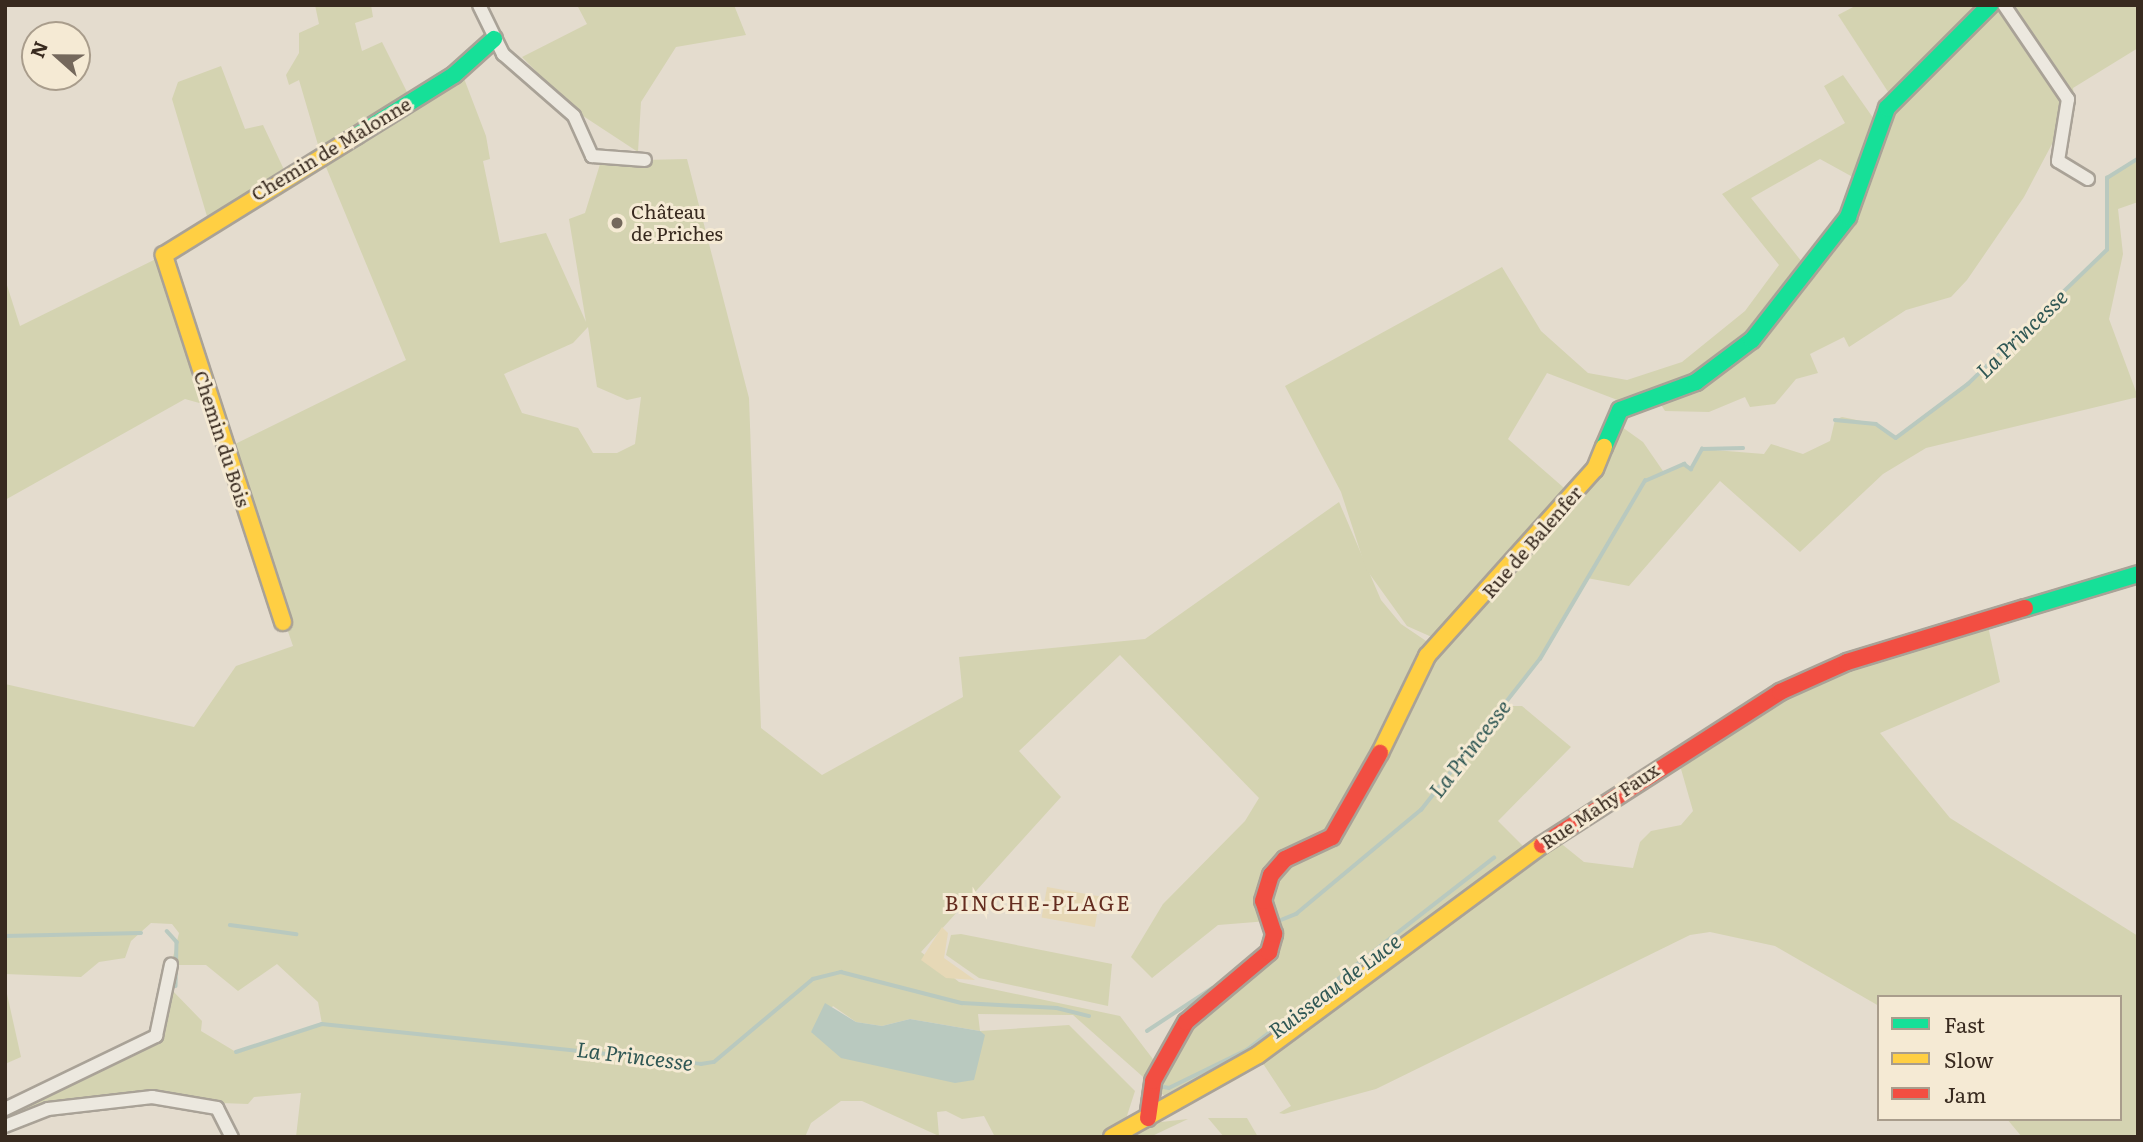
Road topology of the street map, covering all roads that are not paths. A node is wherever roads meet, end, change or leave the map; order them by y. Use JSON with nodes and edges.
{"nodes":[{"id":1,"x":479,"y":5,"type":"edge"},
{"id":2,"x":1990,"y":5,"type":"edge"},
{"id":3,"x":2004,"y":5,"type":"edge"},
{"id":4,"x":494,"y":39,"type":"junction"},
{"id":5,"x":645,"y":160,"type":"dead end"},
{"id":6,"x":2088,"y":179,"type":"dead end"},
{"id":7,"x":164,"y":255,"type":"joint"},
{"id":8,"x":2138,"y":574,"type":"edge"},
{"id":9,"x":283,"y":622,"type":"dead end"},
{"id":10,"x":171,"y":965,"type":"dead end"},
{"id":11,"x":5,"y":1109,"type":"edge"},
{"id":12,"x":1147,"y":1118,"type":"junction"},
{"id":13,"x":5,"y":1126,"type":"edge"},
{"id":14,"x":232,"y":1137,"type":"edge"},
{"id":15,"x":1112,"y":1137,"type":"edge"}],
"edges":[{"from":1,"to":4,"type":"street"},
{"from":2,"to":12,"type":"street","name":"Rue de Balenfer"},
{"from":3,"to":6,"type":"street"},
{"from":4,"to":5,"type":"street"},
{"from":4,"to":7,"type":"street","name":"Chemin de Malonne"},
{"from":7,"to":9,"type":"street","name":"Chemin du Bois"},
{"from":8,"to":12,"type":"street","name":"Rue Mahy Faux"},
{"from":10,"to":11,"type":"street"},
{"from":12,"to":15,"type":"street","name":"Rue Mahy Faux"},
{"from":13,"to":14,"type":"street"}]}
